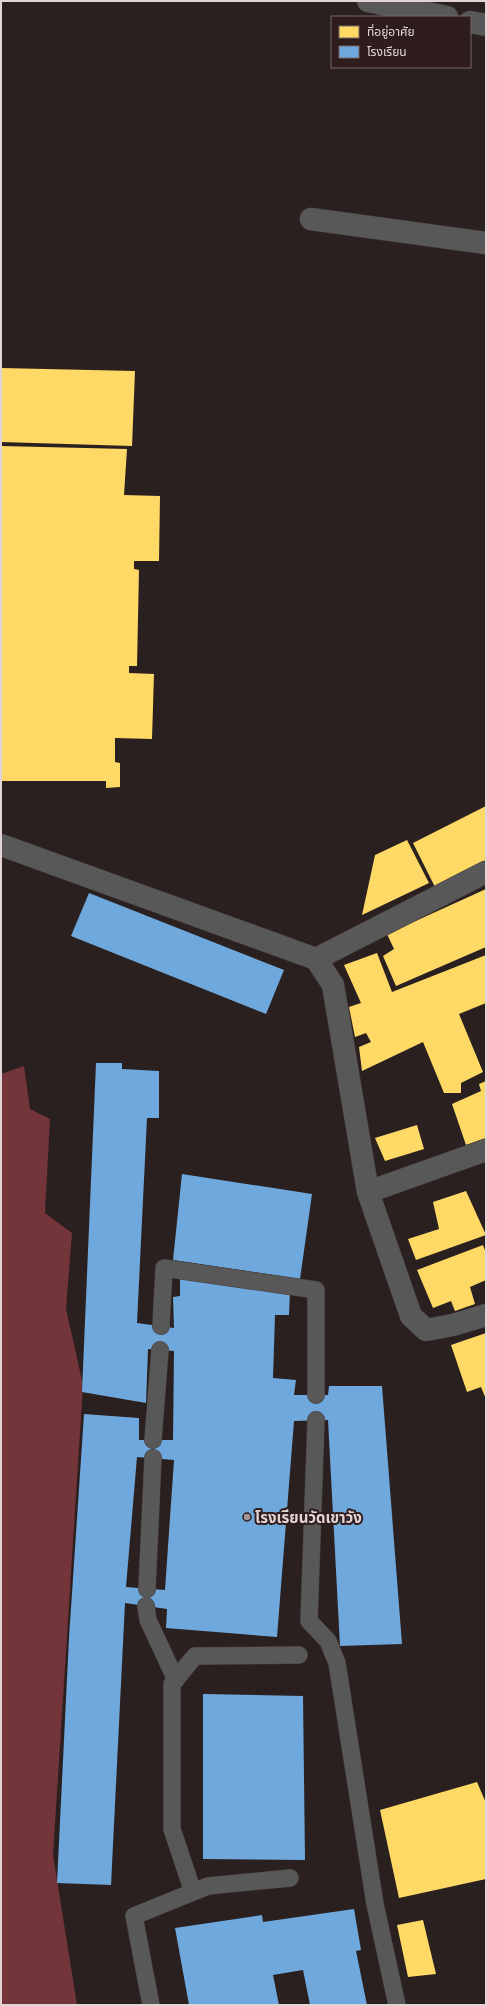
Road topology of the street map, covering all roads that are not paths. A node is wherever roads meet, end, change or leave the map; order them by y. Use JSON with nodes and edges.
{"nodes":[{"id":1,"x":368,"y":1,"type":"edge"},
{"id":2,"x":442,"y":16,"type":"edge"},
{"id":3,"x":471,"y":22,"type":"edge"},
{"id":4,"x":486,"y":25,"type":"edge"},
{"id":5,"x":310,"y":219,"type":"dead end"},
{"id":6,"x":486,"y":243,"type":"edge"},
{"id":7,"x":1,"y":845,"type":"edge"},
{"id":8,"x":486,"y":872,"type":"edge"},
{"id":9,"x":316,"y":958,"type":"junction"},
{"id":10,"x":486,"y":1150,"type":"edge"},
{"id":11,"x":368,"y":1192,"type":"junction"},
{"id":12,"x":486,"y":1315,"type":"edge"},
{"id":13,"x":161,"y":1326,"type":"dead end"},
{"id":14,"x":160,"y":1350,"type":"dead end"},
{"id":15,"x":316,"y":1395,"type":"dead end"},
{"id":16,"x":316,"y":1420,"type":"dead end"},
{"id":17,"x":153,"y":1440,"type":"dead end"},
{"id":18,"x":153,"y":1458,"type":"dead end"},
{"id":19,"x":147,"y":1589,"type":"dead end"},
{"id":20,"x":146,"y":1606,"type":"dead end"},
{"id":21,"x":299,"y":1655,"type":"dead end"},
{"id":22,"x":176,"y":1680,"type":"junction"},
{"id":23,"x":290,"y":1878,"type":"dead end"},
{"id":24,"x":193,"y":1892,"type":"junction"},
{"id":25,"x":152,"y":2005,"type":"edge"},
{"id":26,"x":397,"y":2005,"type":"edge"}],
"edges":[{"from":1,"to":2,"type":"street"},
{"from":3,"to":4,"type":"street"},
{"from":5,"to":6,"type":"street"},
{"from":7,"to":9,"type":"street"},
{"from":8,"to":9,"type":"street"},
{"from":9,"to":11,"type":"street"},
{"from":10,"to":11,"type":"street"},
{"from":11,"to":12,"type":"street"},
{"from":13,"to":15,"type":"lane"},
{"from":14,"to":17,"type":"lane"},
{"from":16,"to":26,"type":"lane"},
{"from":18,"to":19,"type":"lane"},
{"from":20,"to":22,"type":"lane"},
{"from":21,"to":22,"type":"lane"},
{"from":22,"to":24,"type":"lane"},
{"from":23,"to":24,"type":"lane"},
{"from":24,"to":25,"type":"lane"}]}
